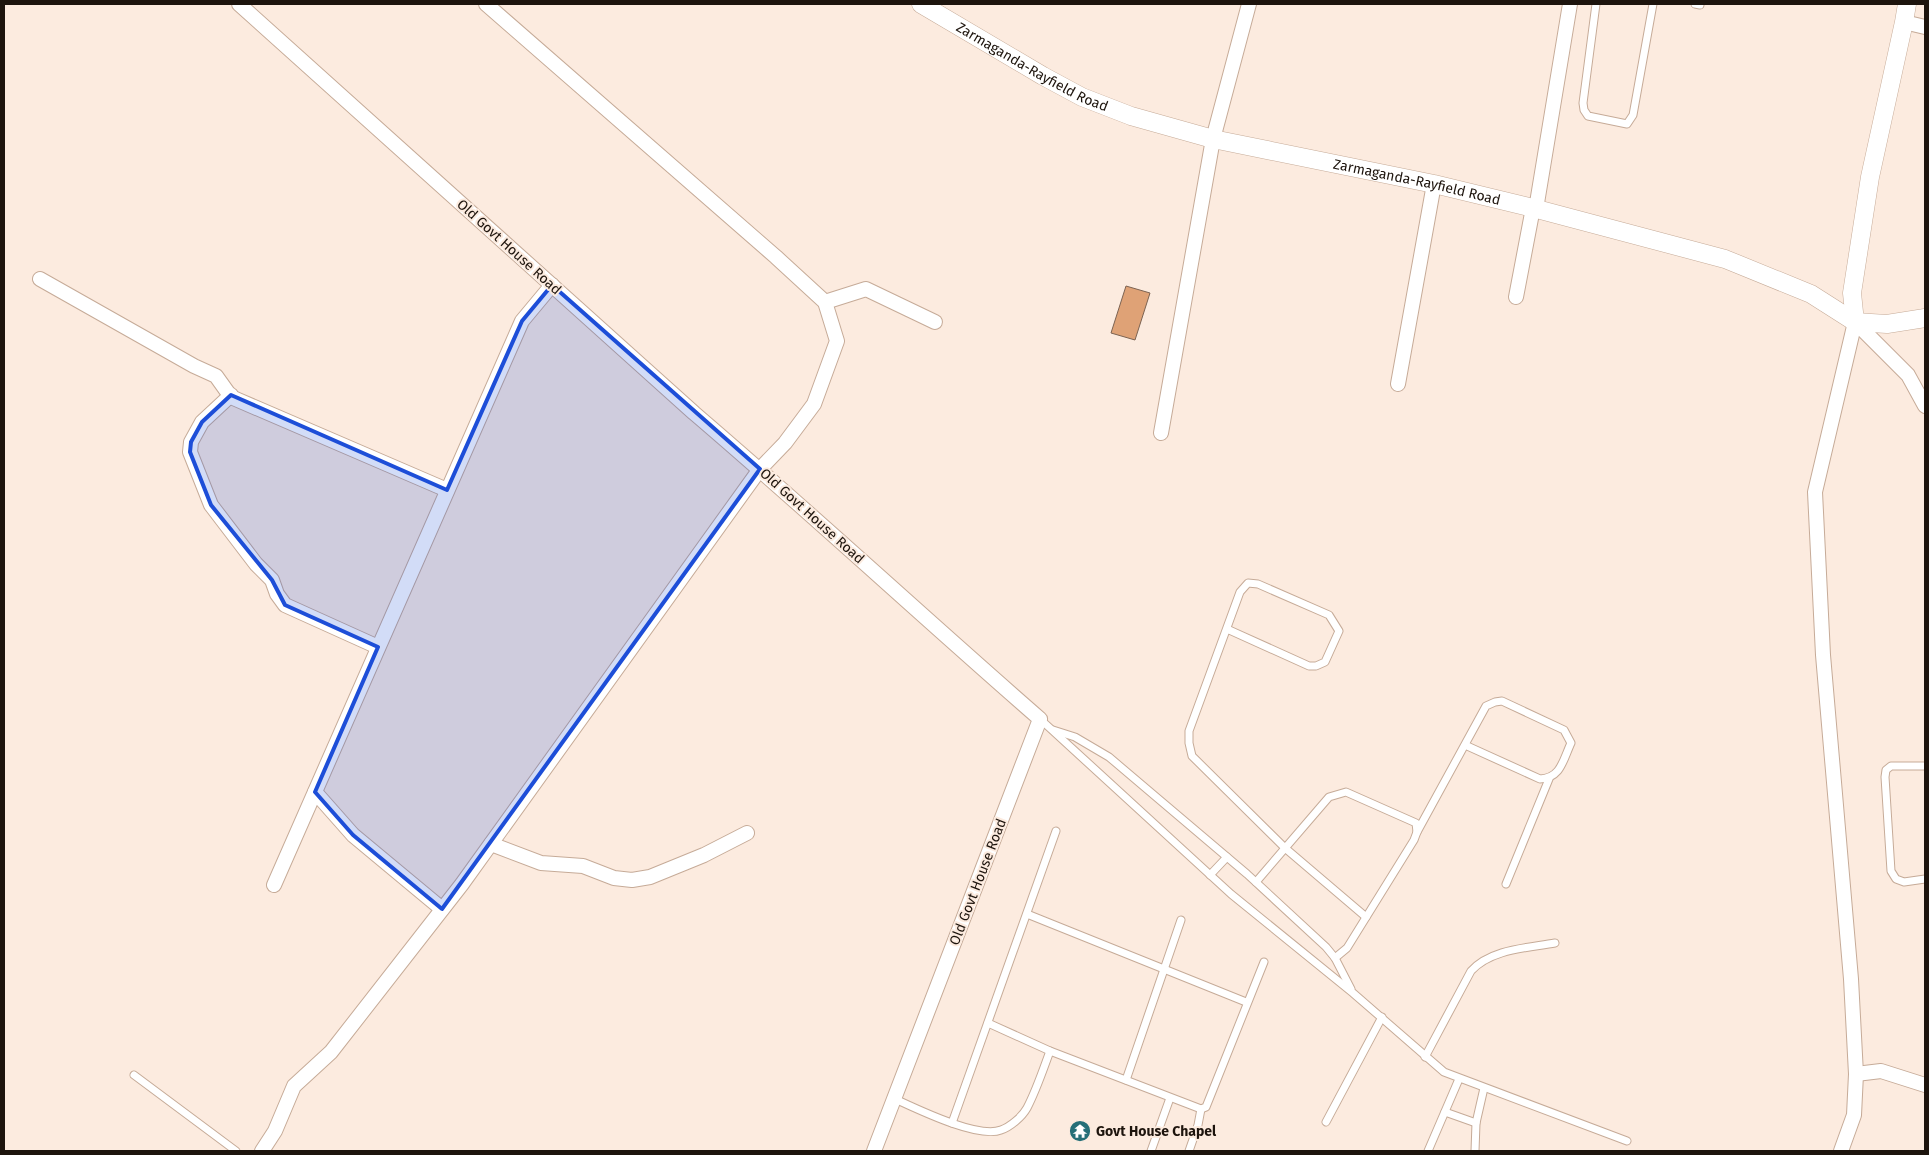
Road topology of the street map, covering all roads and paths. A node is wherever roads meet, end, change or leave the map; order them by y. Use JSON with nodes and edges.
{"nodes":[{"id":1,"x":239,"y":4,"type":"edge"},
{"id":2,"x":486,"y":4,"type":"edge"},
{"id":3,"x":1249,"y":4,"type":"edge"},
{"id":4,"x":1570,"y":4,"type":"edge"},
{"id":5,"x":1596,"y":4,"type":"edge"},
{"id":6,"x":1653,"y":4,"type":"edge"},
{"id":7,"x":1907,"y":4,"type":"edge"},
{"id":8,"x":930,"y":6,"type":"edge"},
{"id":9,"x":1904,"y":22,"type":"junction"},
{"id":10,"x":1925,"y":27,"type":"edge"},
{"id":11,"x":1214,"y":139,"type":"junction"},
{"id":12,"x":1434,"y":184,"type":"junction"},
{"id":13,"x":1534,"y":209,"type":"junction"},
{"id":14,"x":40,"y":279,"type":"dead end"},
{"id":15,"x":552,"y":285,"type":"junction"},
{"id":16,"x":1516,"y":297,"type":"dead end"},
{"id":17,"x":825,"y":302,"type":"junction"},
{"id":18,"x":1925,"y":318,"type":"edge"},
{"id":19,"x":935,"y":322,"type":"dead end"},
{"id":20,"x":1855,"y":322,"type":"junction"},
{"id":21,"x":1398,"y":384,"type":"dead end"},
{"id":22,"x":231,"y":395,"type":"junction"},
{"id":23,"x":1925,"y":406,"type":"edge"},
{"id":24,"x":1161,"y":433,"type":"dead end"},
{"id":25,"x":760,"y":469,"type":"junction"},
{"id":26,"x":447,"y":490,"type":"junction"},
{"id":27,"x":1226,"y":629,"type":"junction"},
{"id":28,"x":378,"y":647,"type":"junction"},
{"id":29,"x":1040,"y":719,"type":"junction"},
{"id":30,"x":1050,"y":730,"type":"junction"},
{"id":31,"x":1465,"y":745,"type":"junction"},
{"id":32,"x":1925,"y":766,"type":"edge"},
{"id":33,"x":1549,"y":779,"type":"junction"},
{"id":34,"x":315,"y":792,"type":"junction"},
{"id":35,"x":1056,"y":831,"type":"dead end"},
{"id":36,"x":1416,"y":832,"type":"junction"},
{"id":37,"x":747,"y":833,"type":"dead end"},
{"id":38,"x":491,"y":844,"type":"junction"},
{"id":39,"x":1285,"y":848,"type":"junction"},
{"id":40,"x":1227,"y":857,"type":"junction"},
{"id":41,"x":1210,"y":875,"type":"junction"},
{"id":42,"x":1925,"y":879,"type":"edge"},
{"id":43,"x":1256,"y":882,"type":"junction"},
{"id":44,"x":1506,"y":884,"type":"dead end"},
{"id":45,"x":274,"y":885,"type":"dead end"},
{"id":46,"x":442,"y":909,"type":"junction"},
{"id":47,"x":1027,"y":914,"type":"junction"},
{"id":48,"x":1366,"y":917,"type":"junction"},
{"id":49,"x":1181,"y":920,"type":"dead end"},
{"id":50,"x":1555,"y":943,"type":"dead end"},
{"id":51,"x":1335,"y":958,"type":"junction"},
{"id":52,"x":1264,"y":962,"type":"dead end"},
{"id":53,"x":1164,"y":970,"type":"junction"},
{"id":54,"x":1353,"y":993,"type":"junction"},
{"id":55,"x":1246,"y":1002,"type":"junction"},
{"id":56,"x":1382,"y":1017,"type":"junction"},
{"id":57,"x":988,"y":1023,"type":"junction"},
{"id":58,"x":1050,"y":1051,"type":"junction"},
{"id":59,"x":1425,"y":1057,"type":"junction"},
{"id":60,"x":1856,"y":1074,"type":"junction"},
{"id":61,"x":134,"y":1075,"type":"dead end"},
{"id":62,"x":1459,"y":1079,"type":"junction"},
{"id":63,"x":1126,"y":1080,"type":"junction"},
{"id":64,"x":1925,"y":1085,"type":"edge"},
{"id":65,"x":1484,"y":1088,"type":"junction"},
{"id":66,"x":1170,"y":1098,"type":"junction"},
{"id":67,"x":895,"y":1099,"type":"junction"},
{"id":68,"x":1201,"y":1109,"type":"junction"},
{"id":69,"x":1445,"y":1112,"type":"junction"},
{"id":70,"x":1326,"y":1122,"type":"dead end"},
{"id":71,"x":952,"y":1123,"type":"junction"},
{"id":72,"x":1476,"y":1123,"type":"junction"},
{"id":73,"x":1627,"y":1141,"type":"dead end"},
{"id":74,"x":236,"y":1151,"type":"edge"},
{"id":75,"x":262,"y":1151,"type":"edge"},
{"id":76,"x":874,"y":1151,"type":"edge"},
{"id":77,"x":1151,"y":1151,"type":"edge"},
{"id":78,"x":1189,"y":1151,"type":"edge"},
{"id":79,"x":1428,"y":1151,"type":"edge"},
{"id":80,"x":1475,"y":1151,"type":"edge"},
{"id":81,"x":1841,"y":1151,"type":"edge"}],
"edges":[{"from":1,"to":15,"type":"street","name":"Old Govt House Road"},
{"from":2,"to":17,"type":"street"},
{"from":3,"to":11,"type":"street"},
{"from":4,"to":13,"type":"street"},
{"from":5,"to":6,"type":"lane"},
{"from":7,"to":9,"type":"street"},
{"from":8,"to":11,"type":"street","name":"Zarmaganda-Rayfield Road"},
{"from":9,"to":10,"type":"street"},
{"from":9,"to":20,"type":"street"},
{"from":11,"to":12,"type":"street","name":"Zarmaganda-Rayfield Road"},
{"from":11,"to":24,"type":"street"},
{"from":12,"to":13,"type":"street","name":"Zarmaganda-Rayfield Road"},
{"from":12,"to":21,"type":"street"},
{"from":13,"to":16,"type":"street"},
{"from":13,"to":20,"type":"street","name":"Zarmaganda-Rayfield Road"},
{"from":14,"to":22,"type":"street"},
{"from":15,"to":25,"type":"street","name":"Old Govt House Road"},
{"from":15,"to":26,"type":"street"},
{"from":17,"to":19,"type":"street"},
{"from":17,"to":25,"type":"street"},
{"from":18,"to":20,"type":"street","name":"Zarmaganda-Rayfield Road"},
{"from":20,"to":23,"type":"street"},
{"from":20,"to":60,"type":"street"},
{"from":22,"to":26,"type":"street"},
{"from":22,"to":28,"type":"street"},
{"from":25,"to":29,"type":"street","name":"Old Govt House Road"},
{"from":25,"to":38,"type":"street"},
{"from":26,"to":28,"type":"street"},
{"from":27,"to":27,"type":"lane"},
{"from":27,"to":39,"type":"lane"},
{"from":28,"to":34,"type":"street"},
{"from":29,"to":30,"type":"lane"},
{"from":29,"to":67,"type":"street","name":"Old Govt House Road"},
{"from":30,"to":40,"type":"lane"},
{"from":30,"to":41,"type":"lane"},
{"from":31,"to":33,"type":"lane"},
{"from":31,"to":33,"type":"lane"},
{"from":31,"to":36,"type":"lane"},
{"from":32,"to":42,"type":"lane"},
{"from":33,"to":44,"type":"lane"},
{"from":34,"to":45,"type":"street"},
{"from":34,"to":46,"type":"street"},
{"from":35,"to":47,"type":"lane"},
{"from":36,"to":39,"type":"lane"},
{"from":36,"to":48,"type":"lane"},
{"from":37,"to":38,"type":"street"},
{"from":38,"to":46,"type":"street"},
{"from":39,"to":43,"type":"lane"},
{"from":39,"to":48,"type":"lane"},
{"from":40,"to":41,"type":"lane"},
{"from":40,"to":43,"type":"lane"},
{"from":41,"to":54,"type":"lane"},
{"from":43,"to":51,"type":"lane"},
{"from":46,"to":75,"type":"street"},
{"from":47,"to":53,"type":"lane"},
{"from":47,"to":57,"type":"lane"},
{"from":48,"to":51,"type":"lane"},
{"from":49,"to":53,"type":"lane"},
{"from":50,"to":59,"type":"lane"},
{"from":51,"to":54,"type":"lane"},
{"from":52,"to":55,"type":"lane"},
{"from":53,"to":55,"type":"lane"},
{"from":53,"to":63,"type":"lane"},
{"from":54,"to":56,"type":"lane"},
{"from":55,"to":68,"type":"lane"},
{"from":56,"to":59,"type":"lane"},
{"from":56,"to":70,"type":"lane"},
{"from":57,"to":58,"type":"lane"},
{"from":57,"to":71,"type":"lane"},
{"from":58,"to":63,"type":"lane"},
{"from":58,"to":71,"type":"lane"},
{"from":59,"to":62,"type":"lane"},
{"from":60,"to":64,"type":"street"},
{"from":60,"to":81,"type":"street"},
{"from":61,"to":74,"type":"lane"},
{"from":62,"to":65,"type":"lane"},
{"from":62,"to":69,"type":"lane"},
{"from":63,"to":66,"type":"lane"},
{"from":65,"to":72,"type":"lane"},
{"from":65,"to":73,"type":"lane"},
{"from":66,"to":68,"type":"lane"},
{"from":66,"to":77,"type":"lane"},
{"from":67,"to":71,"type":"lane"},
{"from":67,"to":76,"type":"street","name":"Old Govt House Road"},
{"from":68,"to":78,"type":"lane"},
{"from":69,"to":72,"type":"lane"},
{"from":69,"to":79,"type":"lane"},
{"from":72,"to":80,"type":"lane"}]}
